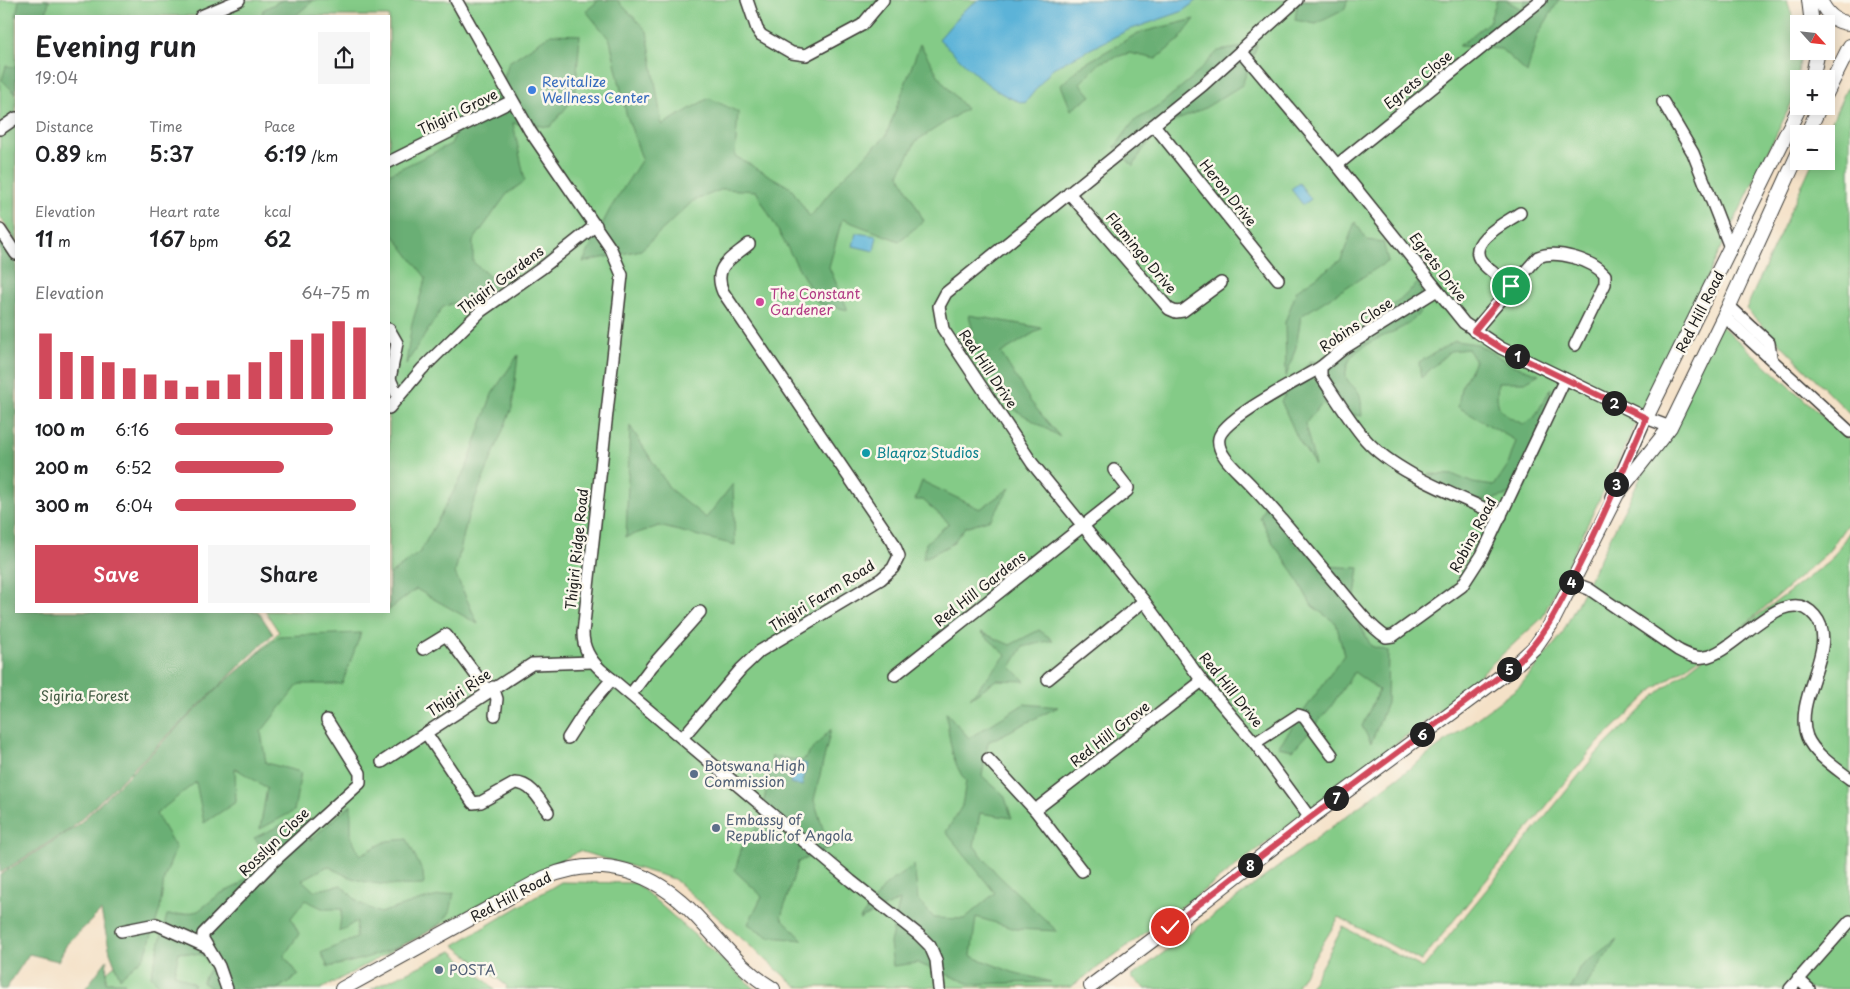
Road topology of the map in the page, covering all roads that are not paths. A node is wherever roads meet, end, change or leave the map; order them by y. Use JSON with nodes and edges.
{"nodes":[{"id":1,"x":239,"y":0,"type":"edge"},
{"id":2,"x":456,"y":0,"type":"edge"},
{"id":3,"x":747,"y":0,"type":"edge"},
{"id":4,"x":883,"y":0,"type":"edge"},
{"id":5,"x":1297,"y":0,"type":"edge"},
{"id":6,"x":1540,"y":0,"type":"edge"},
{"id":7,"x":1809,"y":0,"type":"edge"},
{"id":8,"x":1820,"y":0,"type":"edge"},
{"id":9,"x":203,"y":15,"type":"edge"},
{"id":10,"x":1811,"y":15,"type":"edge"},
{"id":11,"x":1820,"y":15,"type":"edge"},
{"id":12,"x":1850,"y":23,"type":"edge"},
{"id":13,"x":1850,"y":46,"type":"edge"},
{"id":14,"x":1241,"y":51,"type":"junction"},
{"id":15,"x":1835,"y":76,"type":"edge"},
{"id":16,"x":512,"y":101,"type":"junction"},
{"id":17,"x":1662,"y":102,"type":"dead end"},
{"id":18,"x":1796,"y":115,"type":"edge"},
{"id":19,"x":15,"y":119,"type":"edge"},
{"id":20,"x":1154,"y":125,"type":"junction"},
{"id":21,"x":0,"y":128,"type":"edge"},
{"id":22,"x":390,"y":162,"type":"edge"},
{"id":23,"x":1337,"y":165,"type":"junction"},
{"id":24,"x":1791,"y":170,"type":"edge"},
{"id":25,"x":1069,"y":193,"type":"junction"},
{"id":26,"x":1520,"y":213,"type":"dead end"},
{"id":27,"x":596,"y":225,"type":"junction"},
{"id":28,"x":0,"y":230,"type":"edge"},
{"id":29,"x":748,"y":244,"type":"dead end"},
{"id":30,"x":1731,"y":250,"type":"junction"},
{"id":31,"x":15,"y":252,"type":"edge"},
{"id":32,"x":1278,"y":279,"type":"dead end"},
{"id":33,"x":1221,"y":284,"type":"dead end"},
{"id":34,"x":1511,"y":286,"type":"junction"},
{"id":35,"x":1437,"y":290,"type":"junction"},
{"id":36,"x":1727,"y":311,"type":"junction"},
{"id":37,"x":390,"y":331,"type":"edge"},
{"id":38,"x":1474,"y":331,"type":"junction"},
{"id":39,"x":1575,"y":345,"type":"dead end"},
{"id":40,"x":1321,"y":368,"type":"junction"},
{"id":41,"x":390,"y":379,"type":"edge"},
{"id":42,"x":390,"y":379,"type":"edge"},
{"id":43,"x":1565,"y":379,"type":"junction"},
{"id":44,"x":398,"y":398,"type":"junction"},
{"id":45,"x":390,"y":407,"type":"edge"},
{"id":46,"x":1646,"y":418,"type":"junction"},
{"id":47,"x":1670,"y":427,"type":"junction"},
{"id":48,"x":1850,"y":432,"type":"edge"},
{"id":49,"x":1114,"y":470,"type":"dead end"},
{"id":50,"x":1501,"y":516,"type":"junction"},
{"id":51,"x":1602,"y":520,"type":"junction"},
{"id":52,"x":1082,"y":527,"type":"junction"},
{"id":53,"x":1571,"y":582,"type":"junction"},
{"id":54,"x":1144,"y":601,"type":"junction"},
{"id":55,"x":700,"y":612,"type":"dead end"},
{"id":56,"x":423,"y":649,"type":"dead end"},
{"id":57,"x":592,"y":662,"type":"junction"},
{"id":58,"x":895,"y":675,"type":"dead end"},
{"id":59,"x":612,"y":679,"type":"junction"},
{"id":60,"x":1048,"y":679,"type":"dead end"},
{"id":61,"x":1202,"y":681,"type":"junction"},
{"id":62,"x":491,"y":689,"type":"junction"},
{"id":63,"x":631,"y":694,"type":"junction"},
{"id":64,"x":495,"y":715,"type":"dead end"},
{"id":65,"x":327,"y":720,"type":"dead end"},
{"id":66,"x":426,"y":733,"type":"junction"},
{"id":67,"x":683,"y":737,"type":"junction"},
{"id":68,"x":568,"y":738,"type":"dead end"},
{"id":69,"x":1255,"y":743,"type":"junction"},
{"id":70,"x":1332,"y":755,"type":"dead end"},
{"id":71,"x":988,"y":759,"type":"dead end"},
{"id":72,"x":382,"y":762,"type":"dead end"},
{"id":73,"x":1850,"y":780,"type":"edge"},
{"id":74,"x":1035,"y":810,"type":"junction"},
{"id":75,"x":548,"y":812,"type":"dead end"},
{"id":76,"x":1310,"y":818,"type":"junction"},
{"id":77,"x":1082,"y":871,"type":"dead end"},
{"id":78,"x":1850,"y":921,"type":"edge"},
{"id":79,"x":121,"y":931,"type":"dead end"},
{"id":80,"x":207,"y":947,"type":"junction"},
{"id":81,"x":1798,"y":979,"type":"junction"},
{"id":82,"x":1088,"y":988,"type":"edge"},
{"id":83,"x":227,"y":989,"type":"edge"},
{"id":84,"x":342,"y":989,"type":"edge"},
{"id":85,"x":773,"y":989,"type":"edge"},
{"id":86,"x":939,"y":989,"type":"edge"},
{"id":87,"x":1790,"y":989,"type":"edge"},
{"id":88,"x":1810,"y":989,"type":"edge"}],
"edges":[{"from":1,"to":9,"type":"street"},
{"from":2,"to":16,"type":"street","name":"Thigiri Ridge Road"},
{"from":3,"to":4,"type":"street"},
{"from":5,"to":14,"type":"street","name":"Red Hill Drive"},
{"from":6,"to":23,"type":"street","name":"Egrets Close"},
{"from":7,"to":10,"type":"main road"},
{"from":8,"to":11,"type":"main road"},
{"from":8,"to":12,"type":"main road"},
{"from":13,"to":15,"type":"main road"},
{"from":14,"to":20,"type":"street","name":"Red Hill Drive"},
{"from":14,"to":23,"type":"street","name":"Egrets Drive"},
{"from":16,"to":22,"type":"street","name":"Thigiri Grove"},
{"from":16,"to":27,"type":"street","name":"Thigiri Ridge Road"},
{"from":17,"to":30,"type":"street"},
{"from":18,"to":30,"type":"main road","name":"Red Hill Road"},
{"from":19,"to":21,"type":"street"},
{"from":20,"to":25,"type":"street","name":"Red Hill Drive"},
{"from":20,"to":32,"type":"street","name":"Heron Drive"},
{"from":23,"to":35,"type":"street","name":"Egrets Drive"},
{"from":24,"to":36,"type":"main road","name":"Red Hill Road"},
{"from":25,"to":33,"type":"street","name":"Flamingo Drive"},
{"from":25,"to":52,"type":"street","name":"Red Hill Drive"},
{"from":26,"to":34,"type":"street"},
{"from":27,"to":44,"type":"street","name":"Thigiri Gardens"},
{"from":27,"to":57,"type":"street","name":"Thigiri Ridge Road"},
{"from":28,"to":31,"type":"street"},
{"from":29,"to":67,"type":"street","name":"Thigiri Farm Road"},
{"from":30,"to":46,"type":"main road","name":"Red Hill Road"},
{"from":34,"to":38,"type":"street"},
{"from":34,"to":39,"type":"street"},
{"from":35,"to":38,"type":"street","name":"Egrets Drive"},
{"from":35,"to":40,"type":"street","name":"Robins Close"},
{"from":36,"to":47,"type":"main road","name":"Red Hill Road"},
{"from":36,"to":48,"type":"street"},
{"from":37,"to":42,"type":"street"},
{"from":38,"to":43,"type":"street","name":"Egrets Drive"},
{"from":40,"to":50,"type":"street","name":"Robins Close"},
{"from":40,"to":50,"type":"street","name":"Robins Road"},
{"from":41,"to":44,"type":"street"},
{"from":43,"to":46,"type":"street","name":"Egrets Drive"},
{"from":43,"to":50,"type":"street","name":"Robins Road"},
{"from":44,"to":45,"type":"street","name":"Thigiri Gardens"},
{"from":46,"to":47,"type":"street","name":"Egrets Drive"},
{"from":46,"to":51,"type":"street","name":"Red Hill Road"},
{"from":47,"to":51,"type":"main road","name":"Red Hill Road"},
{"from":49,"to":52,"type":"street","name":"Red Hill Gardens"},
{"from":51,"to":53,"type":"main road","name":"Red Hill Road"},
{"from":52,"to":54,"type":"street","name":"Red Hill Drive"},
{"from":52,"to":58,"type":"street","name":"Red Hill Gardens"},
{"from":53,"to":73,"type":"street"},
{"from":53,"to":76,"type":"main road","name":"Red Hill Road"},
{"from":54,"to":60,"type":"street"},
{"from":54,"to":61,"type":"street","name":"Red Hill Drive"},
{"from":55,"to":63,"type":"street"},
{"from":56,"to":62,"type":"street"},
{"from":57,"to":59,"type":"street","name":"Thigiri Ridge Road"},
{"from":57,"to":62,"type":"street","name":"Thigiri Rise"},
{"from":59,"to":63,"type":"street","name":"Thigiri Ridge Road"},
{"from":59,"to":68,"type":"street"},
{"from":61,"to":69,"type":"street","name":"Red Hill Drive"},
{"from":61,"to":74,"type":"street","name":"Red Hill Grove"},
{"from":62,"to":64,"type":"street"},
{"from":62,"to":66,"type":"street","name":"Thigiri Rise"},
{"from":63,"to":67,"type":"street","name":"Thigiri Ridge Road"},
{"from":65,"to":80,"type":"street","name":"Rosslyn Close"},
{"from":66,"to":72,"type":"street"},
{"from":66,"to":75,"type":"street","name":"Thigiri Rise"},
{"from":67,"to":86,"type":"street","name":"Thigiri Ridge Road"},
{"from":69,"to":70,"type":"street"},
{"from":69,"to":76,"type":"street","name":"Red Hill Drive"},
{"from":71,"to":74,"type":"street"},
{"from":74,"to":77,"type":"street"},
{"from":76,"to":82,"type":"main road","name":"Red Hill Road"},
{"from":78,"to":81,"type":"street"},
{"from":79,"to":80,"type":"street"},
{"from":80,"to":83,"type":"street"},
{"from":81,"to":87,"type":"street"},
{"from":81,"to":88,"type":"street"},
{"from":84,"to":85,"type":"main road","name":"Red Hill Road"}]}
